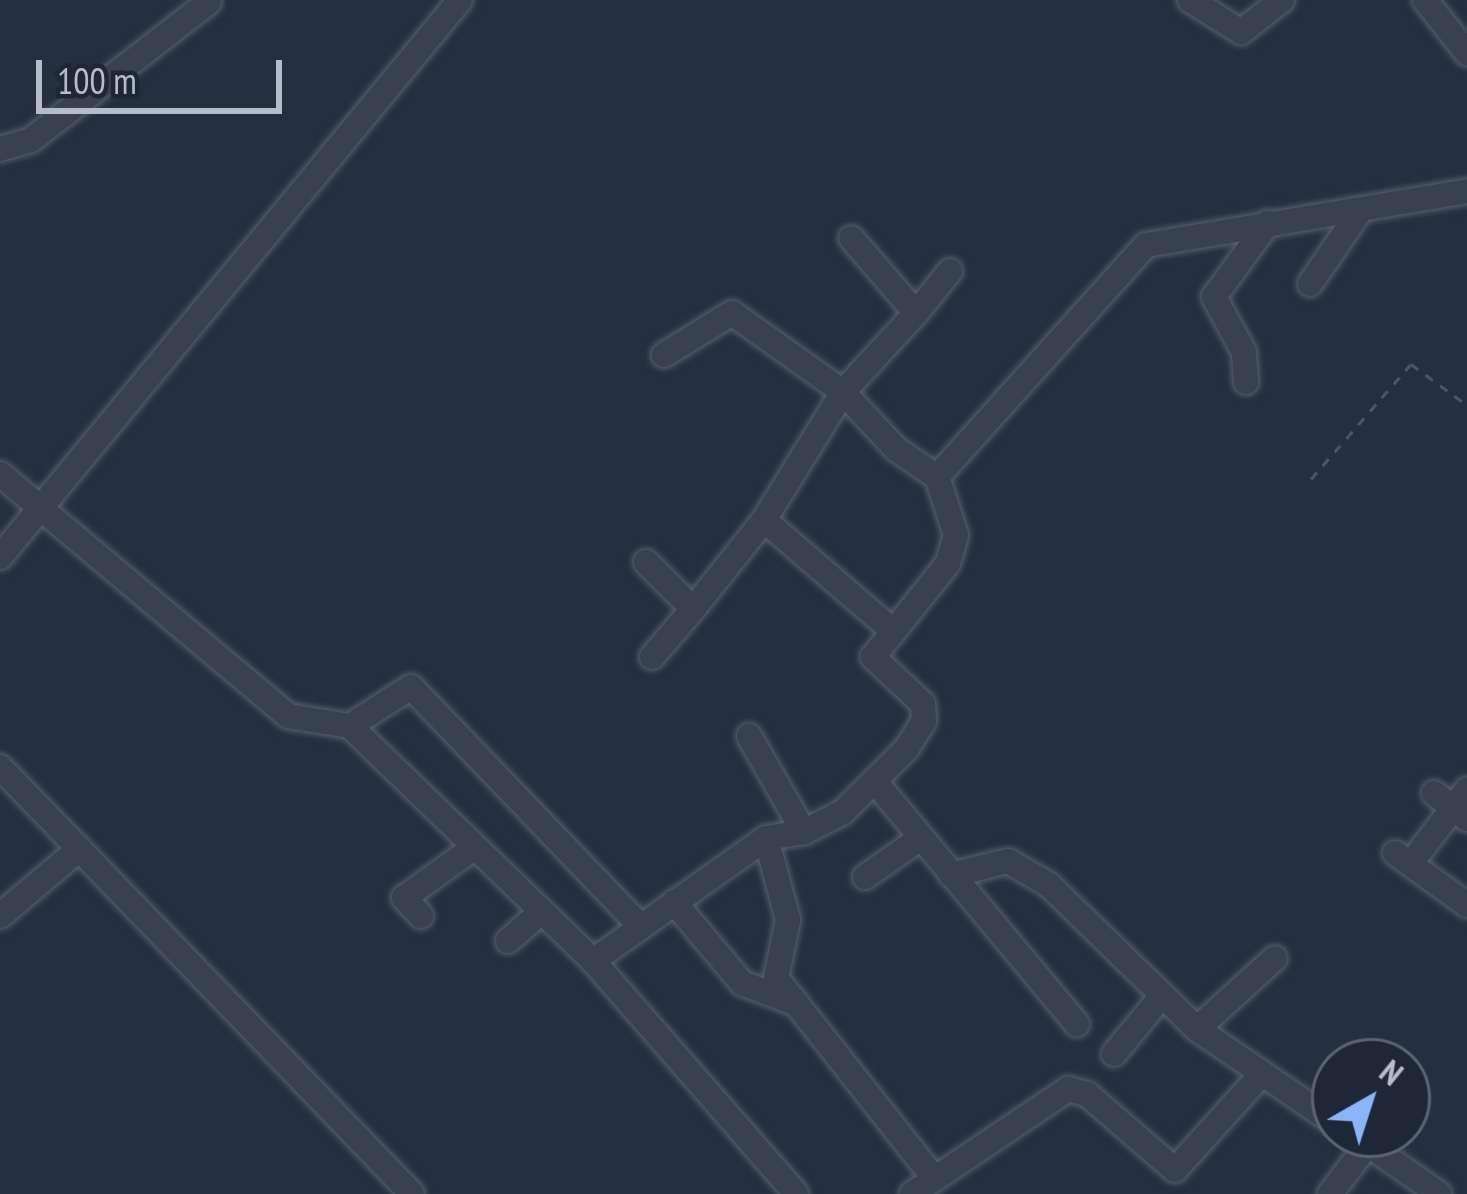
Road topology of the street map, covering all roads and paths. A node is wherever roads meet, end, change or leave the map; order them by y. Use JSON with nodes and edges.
{"nodes":[{"id":1,"x":460,"y":0,"type":"edge"},
{"id":2,"x":1190,"y":0,"type":"edge"},
{"id":3,"x":1282,"y":0,"type":"edge"},
{"id":4,"x":1426,"y":0,"type":"edge"},
{"id":5,"x":209,"y":2,"type":"edge"},
{"id":6,"x":1467,"y":53,"type":"edge"},
{"id":7,"x":0,"y":149,"type":"edge"},
{"id":8,"x":1467,"y":191,"type":"edge"},
{"id":9,"x":1358,"y":214,"type":"junction"},
{"id":10,"x":1268,"y":223,"type":"junction"},
{"id":11,"x":851,"y":238,"type":"dead end"},
{"id":12,"x":950,"y":271,"type":"dead end"},
{"id":13,"x":1310,"y":284,"type":"dead end"},
{"id":14,"x":916,"y":313,"type":"junction"},
{"id":15,"x":664,"y":355,"type":"dead end"},
{"id":16,"x":1246,"y":382,"type":"dead end"},
{"id":17,"x":843,"y":392,"type":"junction"},
{"id":18,"x":1467,"y":405,"type":"edge"},
{"id":19,"x":0,"y":474,"type":"edge"},
{"id":20,"x":938,"y":477,"type":"junction"},
{"id":21,"x":1311,"y":479,"type":"dead end"},
{"id":22,"x":40,"y":508,"type":"junction"},
{"id":23,"x":764,"y":520,"type":"junction"},
{"id":24,"x":0,"y":557,"type":"edge"},
{"id":25,"x":646,"y":562,"type":"dead end"},
{"id":26,"x":693,"y":610,"type":"junction"},
{"id":27,"x":884,"y":641,"type":"junction"},
{"id":28,"x":652,"y":657,"type":"dead end"},
{"id":29,"x":350,"y":726,"type":"junction"},
{"id":30,"x":749,"y":736,"type":"dead end"},
{"id":31,"x":0,"y":767,"type":"edge"},
{"id":32,"x":876,"y":783,"type":"junction"},
{"id":33,"x":1455,"y":803,"type":"edge"},
{"id":34,"x":804,"y":832,"type":"junction"},
{"id":35,"x":766,"y":838,"type":"junction"},
{"id":36,"x":919,"y":839,"type":"junction"},
{"id":37,"x":473,"y":848,"type":"junction"},
{"id":38,"x":79,"y":849,"type":"junction"},
{"id":39,"x":952,"y":875,"type":"junction"},
{"id":40,"x":865,"y":878,"type":"dead end"},
{"id":41,"x":674,"y":902,"type":"junction"},
{"id":42,"x":1467,"y":905,"type":"edge"},
{"id":43,"x":542,"y":911,"type":"junction"},
{"id":44,"x":0,"y":916,"type":"edge"},
{"id":45,"x":421,"y":916,"type":"dead end"},
{"id":46,"x":640,"y":926,"type":"junction"},
{"id":47,"x":508,"y":941,"type":"dead end"},
{"id":48,"x":1275,"y":958,"type":"dead end"},
{"id":49,"x":593,"y":961,"type":"junction"},
{"id":50,"x":1161,"y":997,"type":"junction"},
{"id":51,"x":797,"y":1004,"type":"junction"},
{"id":52,"x":1077,"y":1024,"type":"dead end"},
{"id":53,"x":1197,"y":1029,"type":"junction"},
{"id":54,"x":1114,"y":1054,"type":"dead end"},
{"id":55,"x":1260,"y":1076,"type":"junction"},
{"id":56,"x":1311,"y":1108,"type":"edge"},
{"id":57,"x":1350,"y":1158,"type":"edge"},
{"id":58,"x":1387,"y":1158,"type":"edge"},
{"id":59,"x":935,"y":1178,"type":"junction"},
{"id":60,"x":412,"y":1194,"type":"edge"},
{"id":61,"x":796,"y":1194,"type":"edge"},
{"id":62,"x":912,"y":1194,"type":"edge"},
{"id":63,"x":1330,"y":1194,"type":"edge"},
{"id":64,"x":1439,"y":1194,"type":"edge"}],
"edges":[{"from":1,"to":22,"type":"street"},
{"from":2,"to":3,"type":"street"},
{"from":4,"to":6,"type":"street"},
{"from":5,"to":7,"type":"street"},
{"from":8,"to":9,"type":"street"},
{"from":9,"to":10,"type":"street"},
{"from":9,"to":13,"type":"street"},
{"from":10,"to":16,"type":"street"},
{"from":10,"to":20,"type":"street"},
{"from":11,"to":14,"type":"street"},
{"from":12,"to":14,"type":"street"},
{"from":14,"to":17,"type":"street"},
{"from":15,"to":17,"type":"street"},
{"from":17,"to":20,"type":"street"},
{"from":17,"to":23,"type":"street"},
{"from":18,"to":21,"type":"path"},
{"from":19,"to":22,"type":"street"},
{"from":20,"to":27,"type":"street"},
{"from":22,"to":24,"type":"street"},
{"from":22,"to":29,"type":"street"},
{"from":23,"to":26,"type":"street"},
{"from":23,"to":27,"type":"street"},
{"from":25,"to":26,"type":"street"},
{"from":26,"to":28,"type":"street"},
{"from":27,"to":32,"type":"street"},
{"from":29,"to":37,"type":"street"},
{"from":29,"to":46,"type":"street"},
{"from":30,"to":34,"type":"street"},
{"from":31,"to":38,"type":"street"},
{"from":32,"to":34,"type":"street"},
{"from":32,"to":36,"type":"street"},
{"from":33,"to":42,"type":"street"},
{"from":34,"to":35,"type":"street"},
{"from":35,"to":41,"type":"street"},
{"from":35,"to":51,"type":"street"},
{"from":36,"to":39,"type":"street"},
{"from":36,"to":40,"type":"street"},
{"from":37,"to":43,"type":"street"},
{"from":37,"to":45,"type":"street"},
{"from":38,"to":44,"type":"street"},
{"from":38,"to":60,"type":"street"},
{"from":39,"to":50,"type":"street"},
{"from":39,"to":52,"type":"street"},
{"from":41,"to":46,"type":"street"},
{"from":41,"to":51,"type":"street"},
{"from":43,"to":47,"type":"street"},
{"from":43,"to":49,"type":"street"},
{"from":46,"to":49,"type":"street"},
{"from":48,"to":53,"type":"street"},
{"from":49,"to":61,"type":"street"},
{"from":50,"to":53,"type":"street"},
{"from":50,"to":54,"type":"street"},
{"from":51,"to":59,"type":"street"},
{"from":53,"to":55,"type":"street"},
{"from":55,"to":56,"type":"street"},
{"from":55,"to":59,"type":"street"},
{"from":57,"to":63,"type":"street"},
{"from":58,"to":64,"type":"street"},
{"from":59,"to":62,"type":"street"}]}
